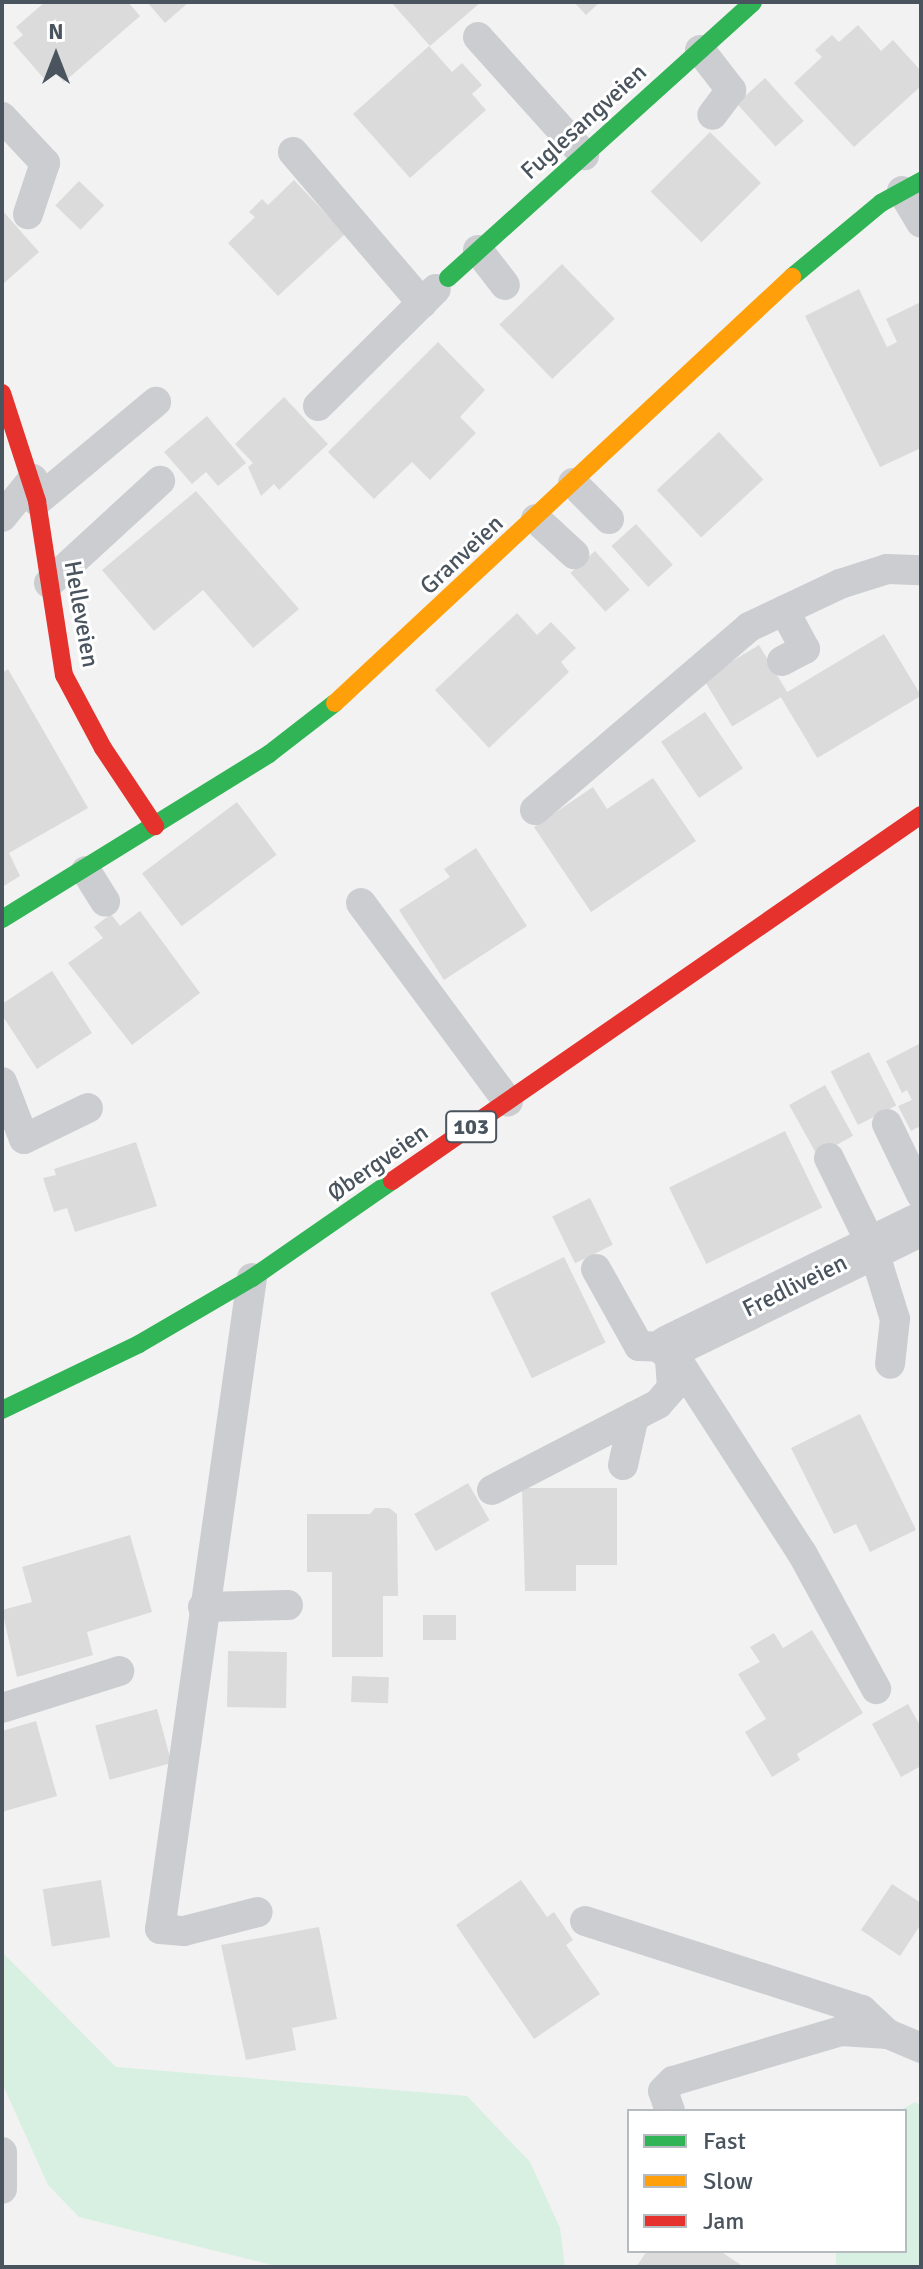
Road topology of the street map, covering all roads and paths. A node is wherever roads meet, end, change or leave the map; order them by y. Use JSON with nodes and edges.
{"nodes":[{"id":1,"x":753,"y":2,"type":"edge"},
{"id":2,"x":478,"y":37,"type":"dead end"},
{"id":3,"x":700,"y":50,"type":"junction"},
{"id":4,"x":712,"y":115,"type":"dead end"},
{"id":5,"x":2,"y":117,"type":"edge"},
{"id":6,"x":293,"y":152,"type":"dead end"},
{"id":7,"x":584,"y":155,"type":"junction"},
{"id":8,"x":912,"y":186,"type":"edge"},
{"id":9,"x":28,"y":214,"type":"dead end"},
{"id":10,"x":921,"y":223,"type":"edge"},
{"id":11,"x":478,"y":250,"type":"junction"},
{"id":12,"x":448,"y":278,"type":"joint"},
{"id":13,"x":505,"y":285,"type":"dead end"},
{"id":14,"x":422,"y":303,"type":"junction"},
{"id":15,"x":2,"y":393,"type":"edge"},
{"id":16,"x":156,"y":402,"type":"dead end"},
{"id":17,"x":318,"y":406,"type":"dead end"},
{"id":18,"x":160,"y":481,"type":"dead end"},
{"id":19,"x":573,"y":483,"type":"junction"},
{"id":20,"x":35,"y":490,"type":"junction"},
{"id":21,"x":2,"y":517,"type":"edge"},
{"id":22,"x":536,"y":519,"type":"junction"},
{"id":23,"x":609,"y":519,"type":"dead end"},
{"id":24,"x":574,"y":554,"type":"dead end"},
{"id":25,"x":921,"y":570,"type":"edge"},
{"id":26,"x":49,"y":583,"type":"junction"},
{"id":27,"x":784,"y":610,"type":"junction"},
{"id":28,"x":782,"y":661,"type":"dead end"},
{"id":29,"x":535,"y":810,"type":"dead end"},
{"id":30,"x":921,"y":815,"type":"edge"},
{"id":31,"x":155,"y":826,"type":"junction"},
{"id":32,"x":86,"y":871,"type":"junction"},
{"id":33,"x":105,"y":902,"type":"dead end"},
{"id":34,"x":361,"y":903,"type":"dead end"},
{"id":35,"x":2,"y":919,"type":"edge"},
{"id":36,"x":2,"y":1082,"type":"edge"},
{"id":37,"x":508,"y":1102,"type":"junction"},
{"id":38,"x":88,"y":1108,"type":"dead end"},
{"id":39,"x":887,"y":1124,"type":"dead end"},
{"id":40,"x":829,"y":1158,"type":"dead end"},
{"id":41,"x":921,"y":1194,"type":"edge"},
{"id":42,"x":921,"y":1224,"type":"edge"},
{"id":43,"x":873,"y":1248,"type":"junction"},
{"id":44,"x":596,"y":1269,"type":"dead end"},
{"id":45,"x":252,"y":1278,"type":"junction"},
{"id":46,"x":669,"y":1347,"type":"junction"},
{"id":47,"x":890,"y":1364,"type":"dead end"},
{"id":48,"x":2,"y":1410,"type":"edge"},
{"id":49,"x":634,"y":1416,"type":"junction"},
{"id":50,"x":623,"y":1465,"type":"dead end"},
{"id":51,"x":492,"y":1490,"type":"dead end"},
{"id":52,"x":288,"y":1605,"type":"dead end"},
{"id":53,"x":203,"y":1607,"type":"junction"},
{"id":54,"x":119,"y":1671,"type":"dead end"},
{"id":55,"x":876,"y":1689,"type":"dead end"},
{"id":56,"x":2,"y":1708,"type":"edge"},
{"id":57,"x":258,"y":1912,"type":"dead end"},
{"id":58,"x":585,"y":1921,"type":"dead end"},
{"id":59,"x":888,"y":2034,"type":"junction"},
{"id":60,"x":921,"y":2048,"type":"edge"},
{"id":61,"x":669,"y":2109,"type":"edge"},
{"id":62,"x":2,"y":2152,"type":"edge"},
{"id":63,"x":2,"y":2189,"type":"edge"}],
"edges":[{"from":1,"to":3,"type":"street","name":"Fuglesangveien"},
{"from":2,"to":7,"type":"lane"},
{"from":3,"to":4,"type":"lane"},
{"from":3,"to":7,"type":"street","name":"Fuglesangveien"},
{"from":5,"to":9,"type":"lane"},
{"from":6,"to":14,"type":"lane"},
{"from":7,"to":11,"type":"street","name":"Fuglesangveien"},
{"from":8,"to":10,"type":"lane"},
{"from":8,"to":19,"type":"street","name":"Granveien"},
{"from":11,"to":12,"type":"street","name":"Fuglesangveien"},
{"from":11,"to":13,"type":"lane"},
{"from":12,"to":14,"type":"lane"},
{"from":14,"to":17,"type":"lane"},
{"from":15,"to":20,"type":"street","name":"Helleveien"},
{"from":16,"to":20,"type":"lane"},
{"from":18,"to":26,"type":"lane"},
{"from":19,"to":22,"type":"street","name":"Granveien"},
{"from":19,"to":23,"type":"lane"},
{"from":20,"to":21,"type":"lane"},
{"from":20,"to":26,"type":"street","name":"Helleveien"},
{"from":22,"to":24,"type":"lane"},
{"from":22,"to":31,"type":"street","name":"Granveien"},
{"from":25,"to":27,"type":"lane"},
{"from":26,"to":31,"type":"street","name":"Helleveien"},
{"from":27,"to":28,"type":"lane"},
{"from":27,"to":29,"type":"lane"},
{"from":30,"to":37,"type":"street","name":"Øbergveien","number":"103"},
{"from":31,"to":32,"type":"street","name":"Granveien"},
{"from":32,"to":33,"type":"lane"},
{"from":32,"to":35,"type":"street","name":"Granveien"},
{"from":34,"to":37,"type":"lane"},
{"from":36,"to":38,"type":"lane"},
{"from":37,"to":45,"type":"street","name":"Øbergveien","number":"103"},
{"from":39,"to":41,"type":"lane"},
{"from":40,"to":43,"type":"lane"},
{"from":42,"to":43,"type":"street","name":"Fredliveien"},
{"from":43,"to":46,"type":"street","name":"Fredliveien"},
{"from":43,"to":47,"type":"lane"},
{"from":44,"to":46,"type":"lane"},
{"from":45,"to":48,"type":"street","name":"Øbergveien","number":"103"},
{"from":45,"to":53,"type":"lane"},
{"from":46,"to":49,"type":"lane"},
{"from":46,"to":55,"type":"lane"},
{"from":49,"to":50,"type":"lane"},
{"from":49,"to":51,"type":"lane"},
{"from":52,"to":53,"type":"lane"},
{"from":53,"to":57,"type":"lane"},
{"from":54,"to":56,"type":"lane"},
{"from":58,"to":59,"type":"lane"},
{"from":59,"to":60,"type":"lane"},
{"from":59,"to":61,"type":"lane"},
{"from":62,"to":63,"type":"lane"}]}
